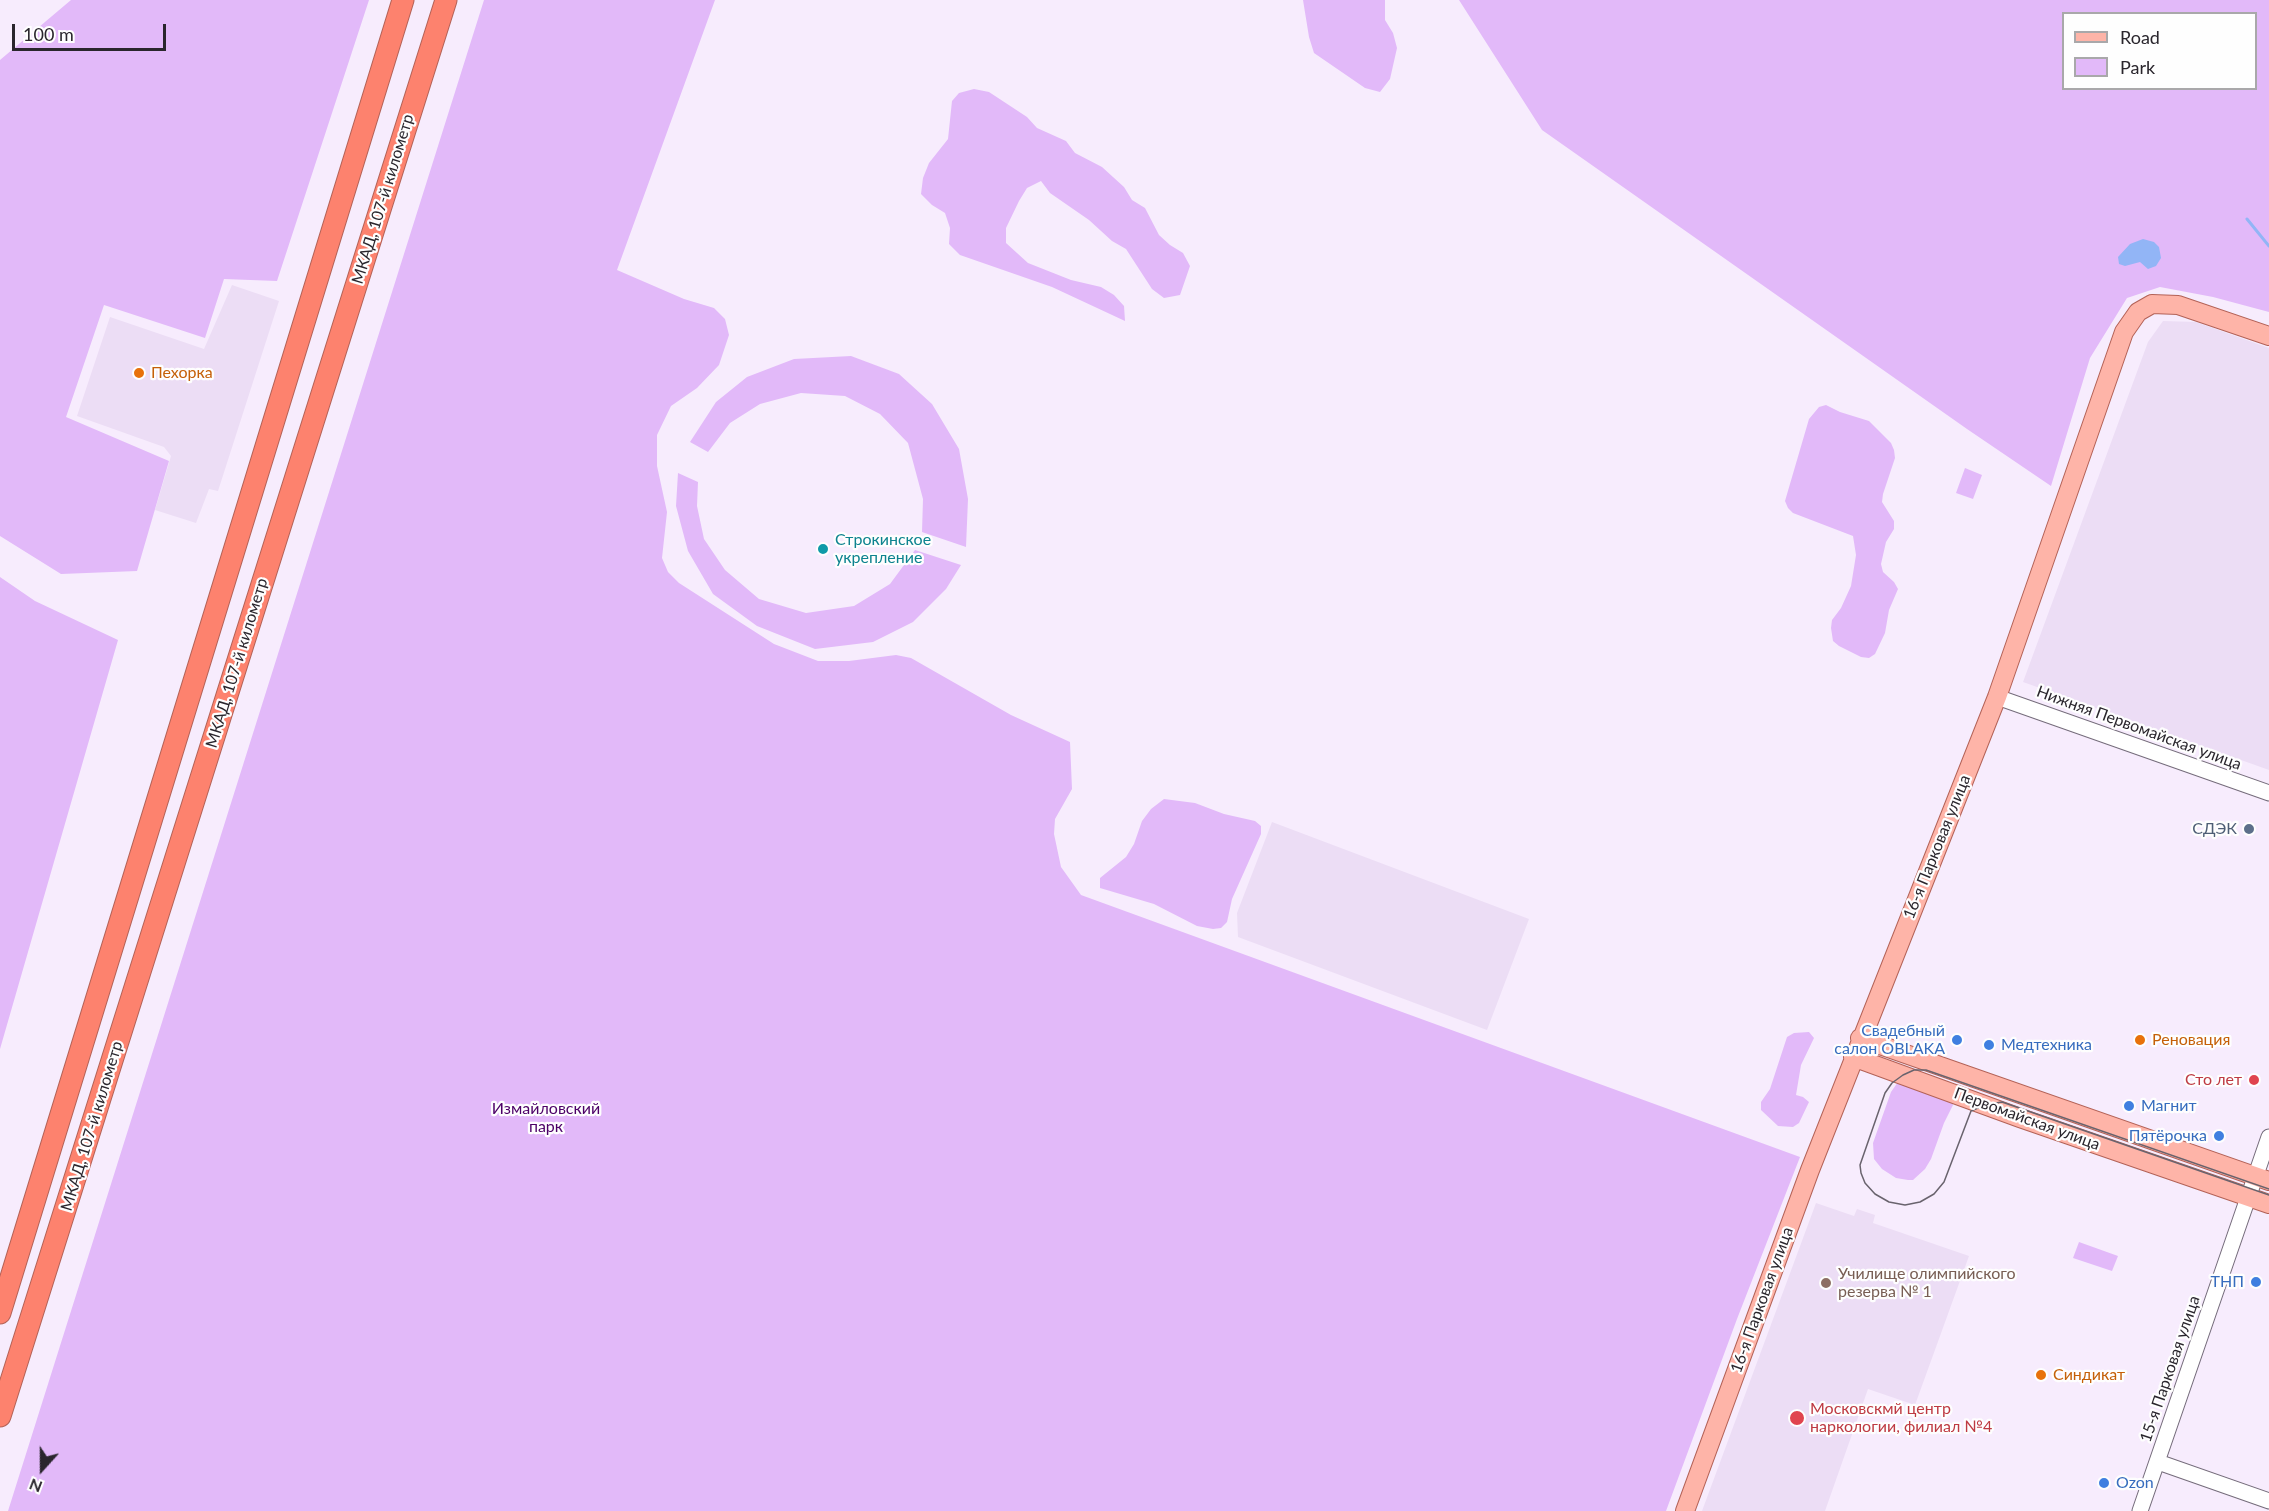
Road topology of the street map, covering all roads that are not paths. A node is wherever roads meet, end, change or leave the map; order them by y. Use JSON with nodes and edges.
{"nodes":[{"id":1,"x":403,"y":0,"type":"edge"},
{"id":2,"x":446,"y":0,"type":"edge"},
{"id":3,"x":2269,"y":336,"type":"edge"},
{"id":4,"x":1997,"y":697,"type":"junction"},
{"id":5,"x":2269,"y":793,"type":"edge"},
{"id":6,"x":1860,"y":1038,"type":"junction"},
{"id":7,"x":1853,"y":1057,"type":"junction"},
{"id":8,"x":2269,"y":1137,"type":"edge"},
{"id":9,"x":2262,"y":1178,"type":"edge"},
{"id":10,"x":2248,"y":1196,"type":"junction"},
{"id":11,"x":2269,"y":1204,"type":"edge"},
{"id":12,"x":0,"y":1313,"type":"edge"},
{"id":13,"x":0,"y":1416,"type":"edge"},
{"id":14,"x":2158,"y":1462,"type":"junction"},
{"id":15,"x":2269,"y":1501,"type":"edge"},
{"id":16,"x":1685,"y":1511,"type":"edge"},
{"id":17,"x":2140,"y":1511,"type":"edge"}],
"edges":[{"from":1,"to":12,"type":"highway","name":"МКАД, 107-й километр"},
{"from":2,"to":13,"type":"highway","name":"МКАД, 107-й километр"},
{"from":3,"to":4,"type":"main road","name":"16-я Парковая улица"},
{"from":4,"to":5,"type":"street","name":"Нижняя Первомайская улица"},
{"from":4,"to":6,"type":"main road","name":"16-я Парковая улица"},
{"from":6,"to":7,"type":"main road","name":"16-я Парковая улица"},
{"from":6,"to":9,"type":"main road","name":"Первомайская улица"},
{"from":7,"to":10,"type":"main road","name":"Первомайская улица"},
{"from":7,"to":16,"type":"main road","name":"16-я Парковая улица"},
{"from":8,"to":9,"type":"street","name":"15-я Парковая улица"},
{"from":9,"to":10,"type":"street","name":"15-я Парковая улица"},
{"from":10,"to":11,"type":"main road","name":"Первомайская улица"},
{"from":10,"to":14,"type":"street","name":"15-я Парковая улица"},
{"from":14,"to":15,"type":"street"},
{"from":14,"to":17,"type":"street","name":"15-я Парковая улица"}]}
